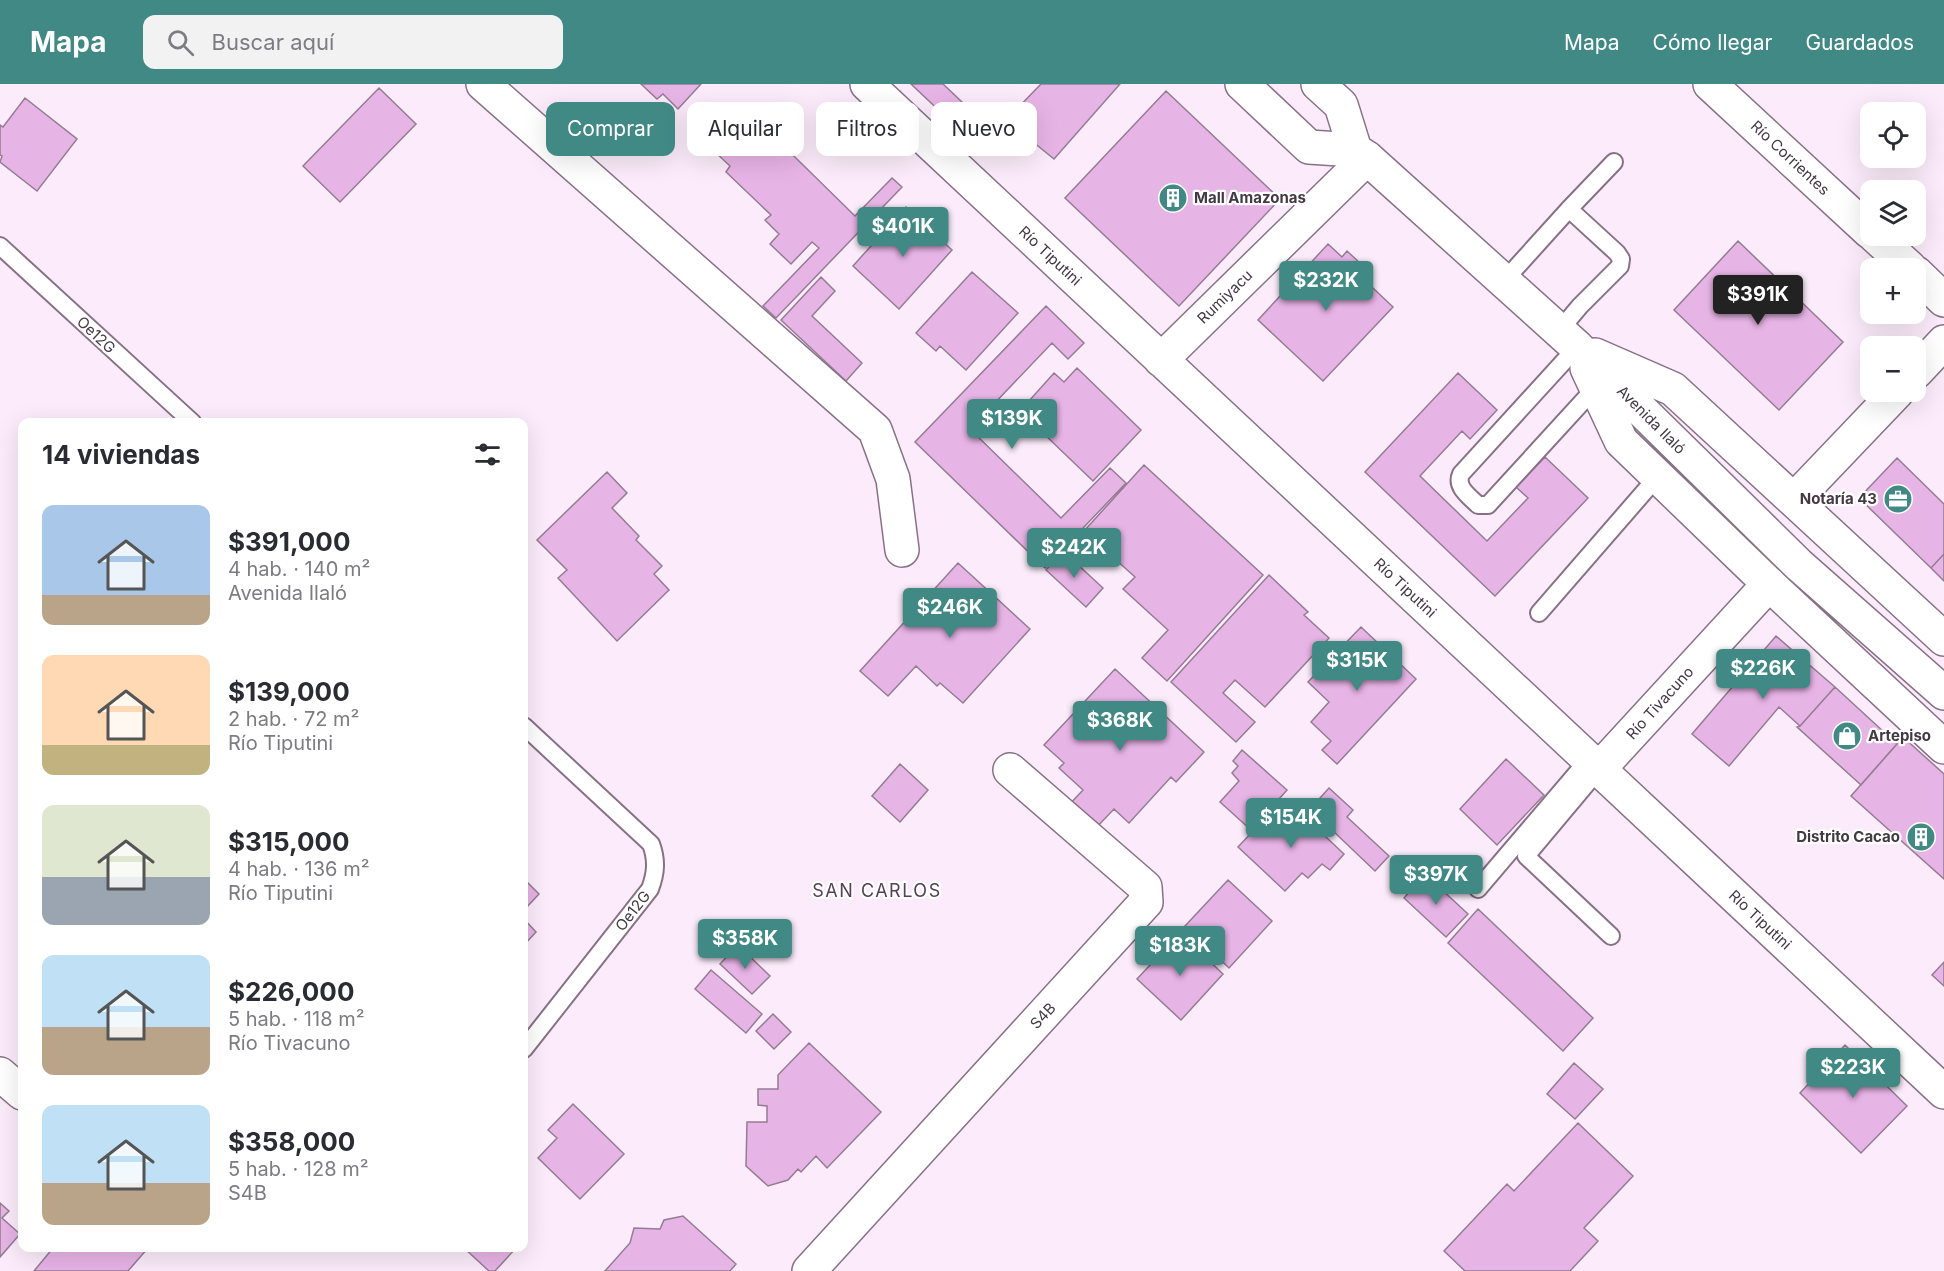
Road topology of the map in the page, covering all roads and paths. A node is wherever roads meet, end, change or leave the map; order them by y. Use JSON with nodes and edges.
{"nodes":[{"id":1,"x":483,"y":84,"type":"edge"},
{"id":2,"x":867,"y":84,"type":"edge"},
{"id":3,"x":1242,"y":84,"type":"edge"},
{"id":4,"x":1318,"y":84,"type":"edge"},
{"id":5,"x":1710,"y":84,"type":"edge"},
{"id":6,"x":1361,"y":154,"type":"junction"},
{"id":7,"x":1614,"y":162,"type":"dead end"},
{"id":8,"x":1569,"y":209,"type":"junction"},
{"id":9,"x":1860,"y":223,"type":"edge"},
{"id":10,"x":0,"y":246,"type":"edge"},
{"id":11,"x":1886,"y":246,"type":"edge"},
{"id":12,"x":1899,"y":258,"type":"edge"},
{"id":13,"x":1503,"y":282,"type":"junction"},
{"id":14,"x":1926,"y":283,"type":"edge"},
{"id":15,"x":1944,"y":300,"type":"edge"},
{"id":16,"x":1568,"y":339,"type":"junction"},
{"id":17,"x":1944,"y":342,"type":"edge"},
{"id":18,"x":1161,"y":360,"type":"junction"},
{"id":19,"x":1926,"y":361,"type":"edge"},
{"id":20,"x":1596,"y":387,"type":"junction"},
{"id":21,"x":1887,"y":402,"type":"edge"},
{"id":22,"x":188,"y":418,"type":"edge"},
{"id":23,"x":1658,"y":476,"type":"junction"},
{"id":24,"x":1794,"y":500,"type":"junction"},
{"id":25,"x":902,"y":550,"type":"dead end"},
{"id":26,"x":1769,"y":584,"type":"junction"},
{"id":27,"x":1539,"y":613,"type":"dead end"},
{"id":28,"x":1944,"y":639,"type":"edge"},
{"id":29,"x":1944,"y":693,"type":"edge"},
{"id":30,"x":528,"y":730,"type":"edge"},
{"id":31,"x":1944,"y":747,"type":"edge"},
{"id":32,"x":1594,"y":764,"type":"junction"},
{"id":33,"x":1010,"y":770,"type":"dead end"},
{"id":34,"x":1478,"y":889,"type":"dead end"},
{"id":35,"x":1611,"y":936,"type":"dead end"},
{"id":36,"x":528,"y":1044,"type":"edge"},
{"id":37,"x":0,"y":1074,"type":"edge"},
{"id":38,"x":18,"y":1090,"type":"edge"},
{"id":39,"x":1944,"y":1092,"type":"edge"},
{"id":40,"x":809,"y":1271,"type":"edge"}],
"edges":[{"from":1,"to":25,"type":"street"},
{"from":2,"to":18,"type":"street","name":"Río Tiputini"},
{"from":3,"to":6,"type":"street"},
{"from":4,"to":6,"type":"street"},
{"from":5,"to":9,"type":"street","name":"Río Corrientes"},
{"from":6,"to":13,"type":"street","name":"Avenida Ilaló"},
{"from":6,"to":18,"type":"street","name":"Rumiyacu"},
{"from":7,"to":8,"type":"lane"},
{"from":8,"to":13,"type":"lane"},
{"from":8,"to":16,"type":"lane"},
{"from":10,"to":22,"type":"lane","name":"Oe12G"},
{"from":11,"to":12,"type":"street"},
{"from":13,"to":16,"type":"street","name":"Avenida Ilaló"},
{"from":14,"to":15,"type":"street"},
{"from":16,"to":20,"type":"street"},
{"from":16,"to":20,"type":"lane"},
{"from":16,"to":24,"type":"street"},
{"from":16,"to":29,"type":"street","name":"Avenida Ilaló"},
{"from":17,"to":19,"type":"street"},
{"from":18,"to":32,"type":"street","name":"Río Tiputini"},
{"from":20,"to":23,"type":"street"},
{"from":21,"to":24,"type":"street"},
{"from":23,"to":26,"type":"street"},
{"from":23,"to":27,"type":"lane"},
{"from":24,"to":28,"type":"street"},
{"from":26,"to":31,"type":"street"},
{"from":26,"to":32,"type":"street","name":"Río Tivacuno"},
{"from":30,"to":36,"type":"lane","name":"Oe12G"},
{"from":32,"to":34,"type":"lane"},
{"from":32,"to":35,"type":"lane"},
{"from":32,"to":39,"type":"street","name":"Río Tiputini"},
{"from":33,"to":40,"type":"street","name":"S4B"},
{"from":37,"to":38,"type":"street"}]}
